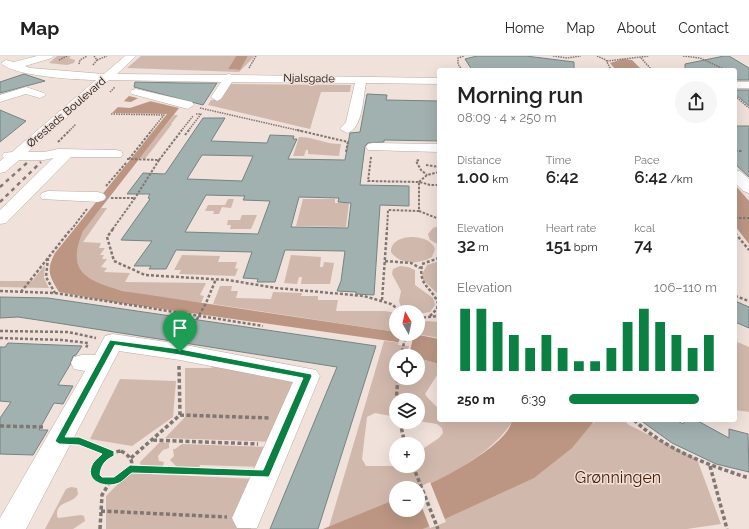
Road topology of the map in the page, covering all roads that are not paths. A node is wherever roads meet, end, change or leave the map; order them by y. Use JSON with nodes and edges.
{"nodes":[{"id":1,"x":48,"y":56,"type":"edge"},
{"id":2,"x":118,"y":56,"type":"edge"},
{"id":3,"x":131,"y":56,"type":"edge"},
{"id":4,"x":10,"y":66,"type":"edge"},
{"id":5,"x":101,"y":73,"type":"junction"},
{"id":6,"x":151,"y":77,"type":"junction"},
{"id":7,"x":180,"y":77,"type":"junction"},
{"id":8,"x":229,"y":77,"type":"junction"},
{"id":9,"x":361,"y":79,"type":"junction"},
{"id":10,"x":437,"y":80,"type":"edge"},
{"id":11,"x":737,"y":85,"type":"edge"},
{"id":12,"x":749,"y":85,"type":"edge"},
{"id":13,"x":40,"y":95,"type":"dead end"},
{"id":14,"x":217,"y":97,"type":"dead end"},
{"id":15,"x":0,"y":99,"type":"edge"},
{"id":16,"x":18,"y":106,"type":"dead end"},
{"id":17,"x":191,"y":109,"type":"road end"},
{"id":18,"x":360,"y":114,"type":"dead end"},
{"id":19,"x":373,"y":147,"type":"road end"},
{"id":20,"x":437,"y":148,"type":"edge"},
{"id":21,"x":63,"y":153,"type":"junction"},
{"id":22,"x":116,"y":154,"type":"dead end"},
{"id":23,"x":6,"y":155,"type":"edge"},
{"id":24,"x":737,"y":176,"type":"edge"},
{"id":25,"x":749,"y":188,"type":"edge"},
{"id":26,"x":48,"y":196,"type":"dead end"},
{"id":27,"x":105,"y":197,"type":"road end"},
{"id":28,"x":0,"y":219,"type":"edge"},
{"id":29,"x":247,"y":518,"type":"road end"},
{"id":30,"x":10,"y":529,"type":"edge"}],
"edges":[{"from":1,"to":4,"type":"street"},
{"from":2,"to":5,"type":"street","name":"Ørestads Boulevard"},
{"from":3,"to":5,"type":"street","name":"Ørestads Boulevard"},
{"from":4,"to":5,"type":"street","name":"Njalsgade"},
{"from":5,"to":6,"type":"street","name":"Njalsgade"},
{"from":5,"to":7,"type":"street","name":"Njalsgade"},
{"from":5,"to":23,"type":"street","name":"Ørestads Boulevard"},
{"from":6,"to":7,"type":"street","name":"Njalsgade"},
{"from":6,"to":17,"type":"street"},
{"from":7,"to":8,"type":"street","name":"Njalsgade"},
{"from":8,"to":9,"type":"street","name":"Njalsgade"},
{"from":8,"to":14,"type":"street"},
{"from":9,"to":10,"type":"street","name":"Njalsgade"},
{"from":9,"to":18,"type":"street"},
{"from":11,"to":12,"type":"street"},
{"from":13,"to":15,"type":"street"},
{"from":15,"to":16,"type":"street"},
{"from":19,"to":20,"type":"street"},
{"from":21,"to":22,"type":"street"},
{"from":21,"to":23,"type":"street"},
{"from":21,"to":28,"type":"street"},
{"from":24,"to":25,"type":"street"},
{"from":26,"to":27,"type":"street"},
{"from":29,"to":30,"type":"street"}]}
